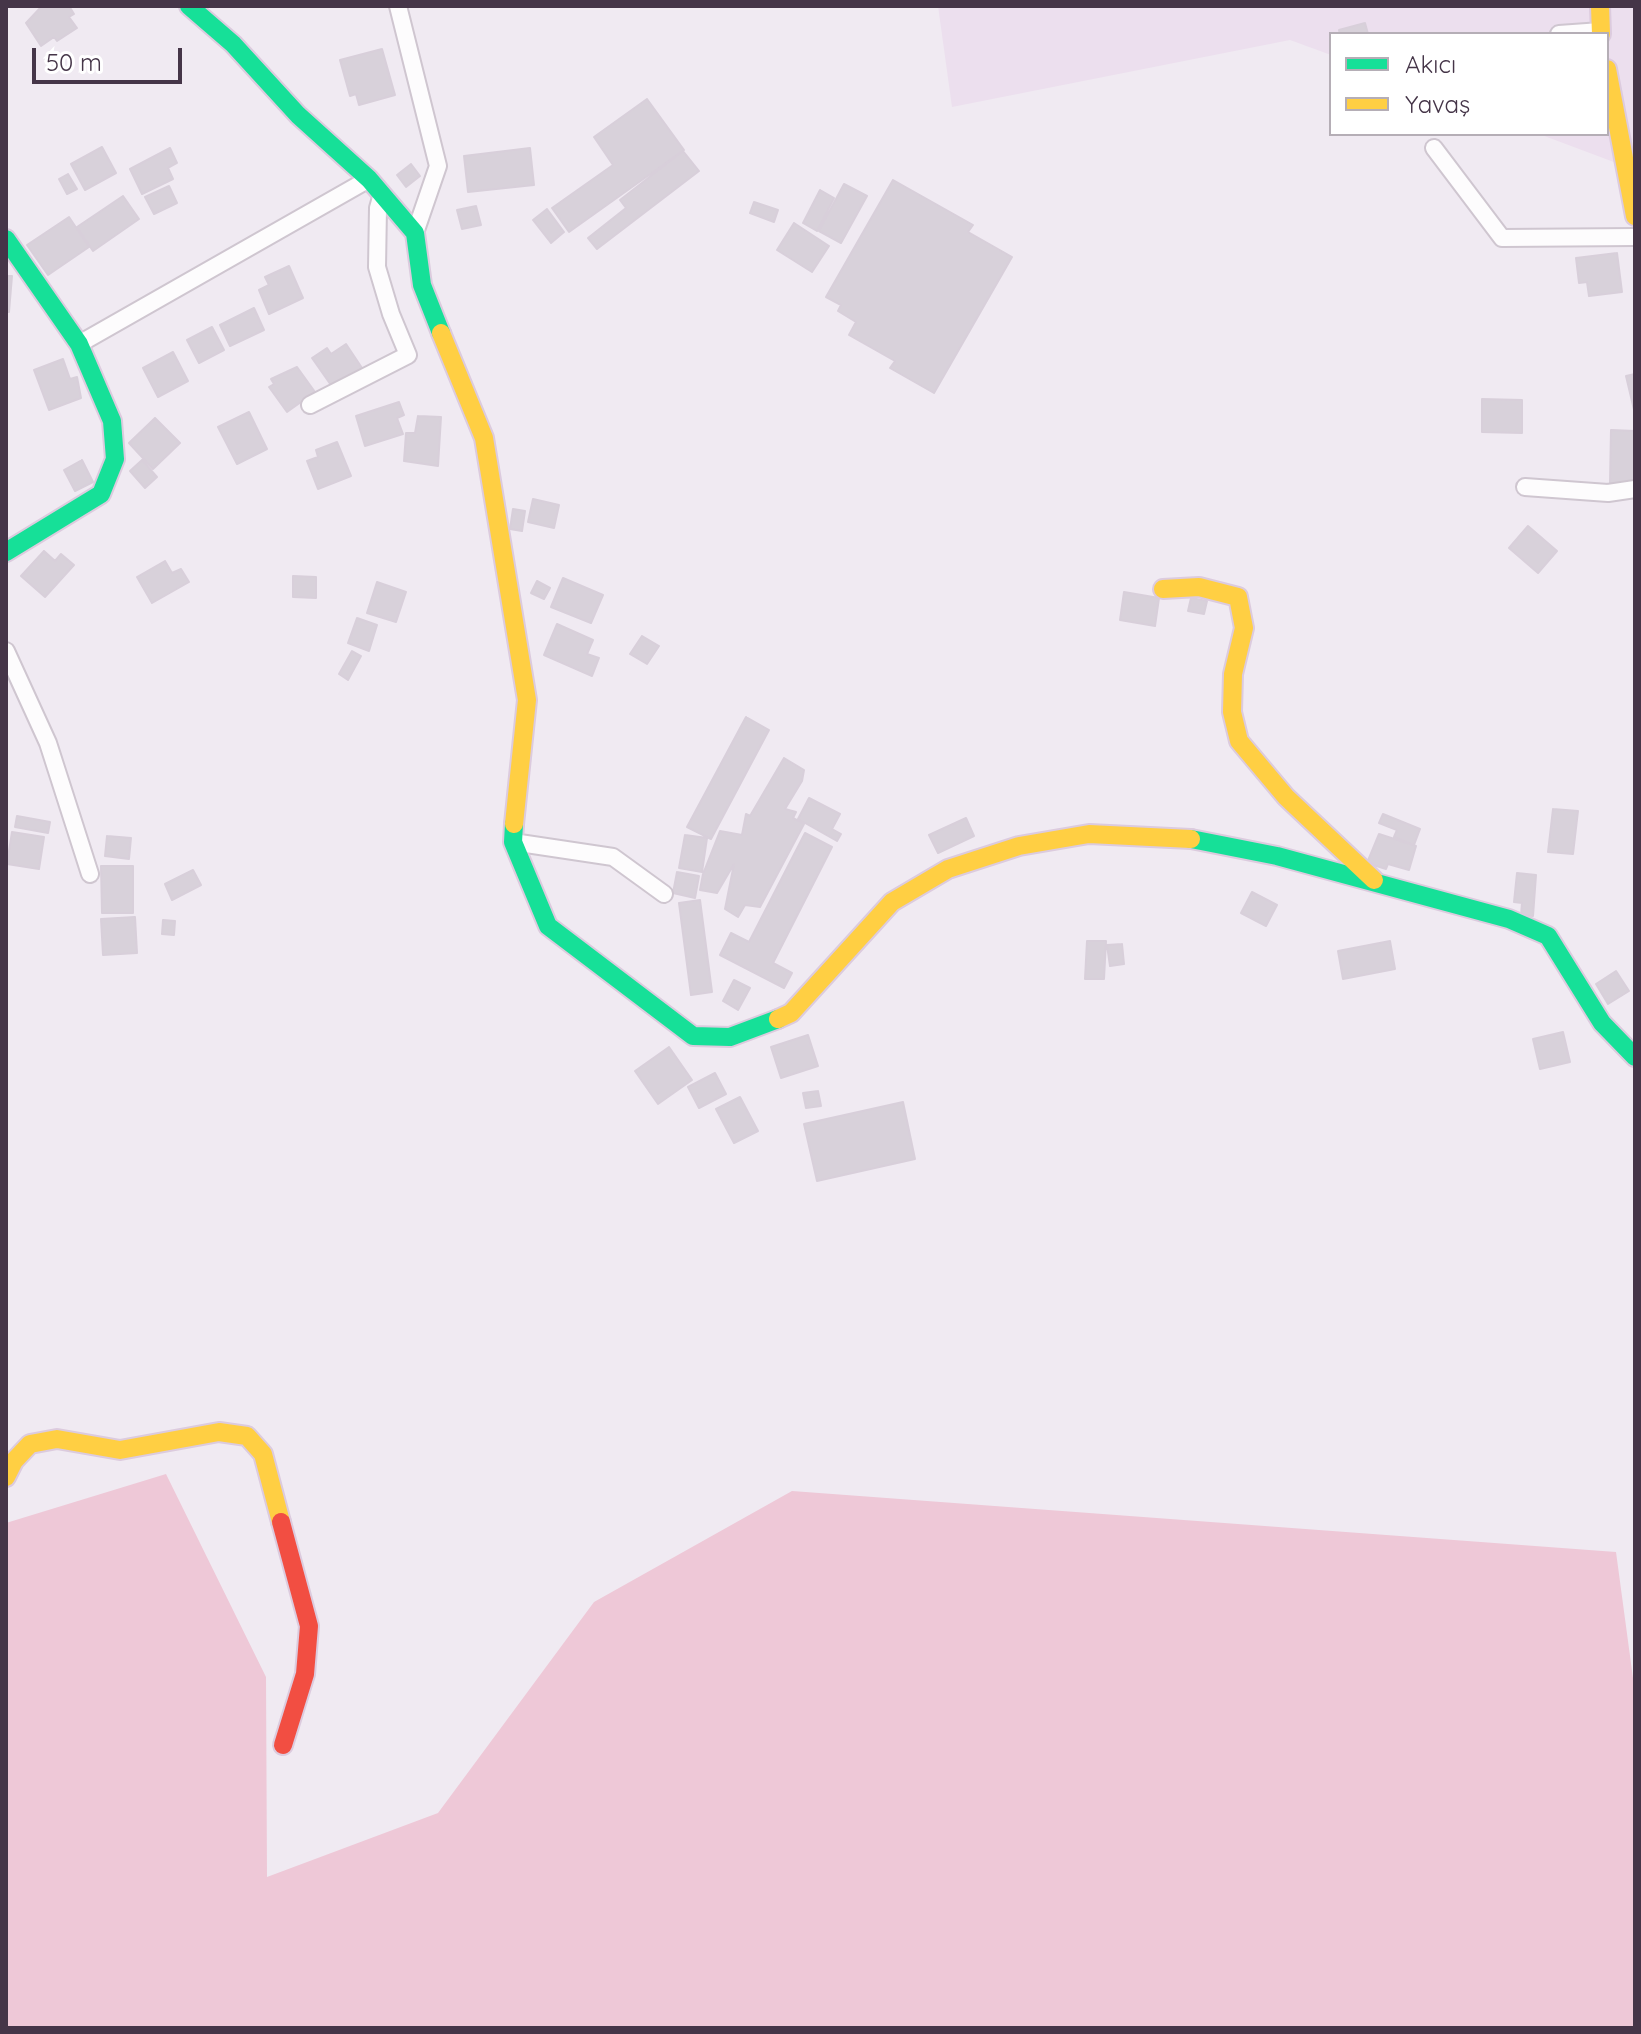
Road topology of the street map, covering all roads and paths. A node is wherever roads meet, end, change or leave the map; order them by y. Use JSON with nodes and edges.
{"nodes":[{"id":1,"x":189,"y":6,"type":"edge"},
{"id":2,"x":398,"y":6,"type":"edge"},
{"id":3,"x":1600,"y":6,"type":"edge"},
{"id":4,"x":1601,"y":32,"type":"edge"},
{"id":5,"x":1609,"y":80,"type":"edge"},
{"id":6,"x":1434,"y":148,"type":"dead end"},
{"id":7,"x":369,"y":179,"type":"junction"},
{"id":8,"x":382,"y":194,"type":"junction"},
{"id":9,"x":1635,"y":216,"type":"edge"},
{"id":10,"x":415,"y":233,"type":"junction"},
{"id":11,"x":1635,"y":237,"type":"edge"},
{"id":12,"x":6,"y":239,"type":"edge"},
{"id":13,"x":79,"y":344,"type":"junction"},
{"id":14,"x":310,"y":405,"type":"dead end"},
{"id":15,"x":1525,"y":487,"type":"dead end"},
{"id":16,"x":1635,"y":489,"type":"edge"},
{"id":17,"x":6,"y":552,"type":"edge"},
{"id":18,"x":1163,"y":589,"type":"dead end"},
{"id":19,"x":6,"y":651,"type":"edge"},
{"id":20,"x":513,"y":842,"type":"junction"},
{"id":21,"x":90,"y":874,"type":"dead end"},
{"id":22,"x":1375,"y":881,"type":"junction"},
{"id":23,"x":664,"y":894,"type":"dead end"},
{"id":24,"x":1635,"y":1057,"type":"edge"},
{"id":25,"x":6,"y":1477,"type":"edge"},
{"id":26,"x":283,"y":1745,"type":"dead end"}],
"edges":[{"from":1,"to":7,"type":"street"},
{"from":2,"to":10,"type":"street"},
{"from":3,"to":4,"type":"street"},
{"from":5,"to":9,"type":"street"},
{"from":6,"to":11,"type":"street"},
{"from":7,"to":8,"type":"street"},
{"from":7,"to":13,"type":"street"},
{"from":8,"to":10,"type":"street"},
{"from":8,"to":14,"type":"street"},
{"from":10,"to":20,"type":"street"},
{"from":12,"to":13,"type":"street"},
{"from":13,"to":17,"type":"street"},
{"from":15,"to":16,"type":"street"},
{"from":18,"to":22,"type":"street"},
{"from":19,"to":21,"type":"street"},
{"from":20,"to":22,"type":"street"},
{"from":20,"to":23,"type":"street"},
{"from":22,"to":24,"type":"street"},
{"from":25,"to":26,"type":"street"}]}
